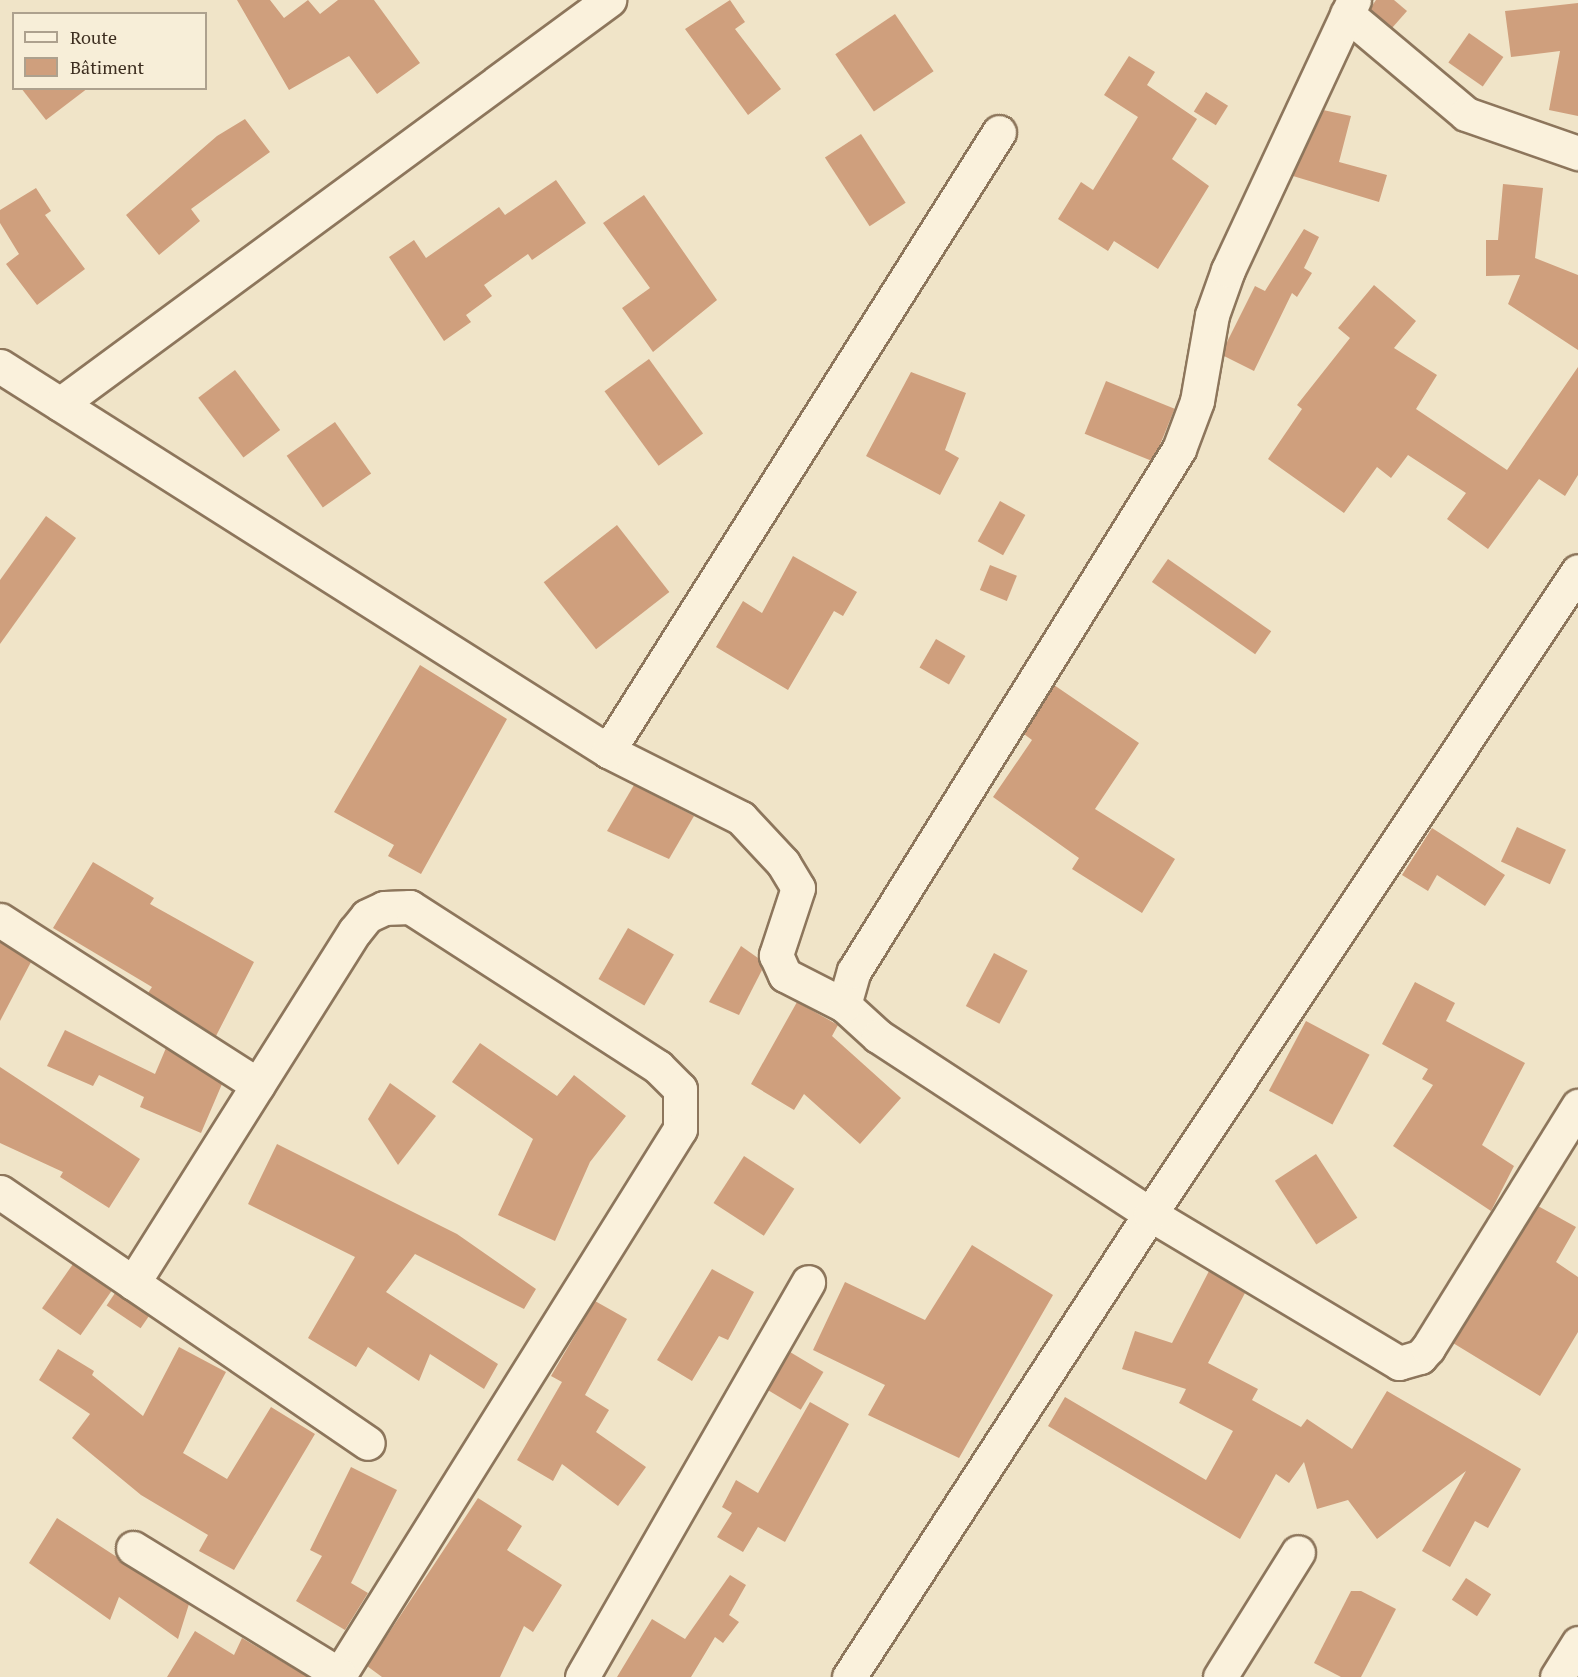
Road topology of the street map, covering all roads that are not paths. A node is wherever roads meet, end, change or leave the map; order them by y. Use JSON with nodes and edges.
{"nodes":[{"id":1,"x":609,"y":0,"type":"edge"},
{"id":2,"x":1351,"y":7,"type":"edge"},
{"id":3,"x":999,"y":132,"type":"dead end"},
{"id":4,"x":1578,"y":153,"type":"edge"},
{"id":5,"x":0,"y":366,"type":"edge"},
{"id":6,"x":60,"y":404,"type":"junction"},
{"id":7,"x":1578,"y":572,"type":"edge"},
{"id":8,"x":608,"y":751,"type":"junction"},
{"id":9,"x":0,"y":920,"type":"edge"},
{"id":10,"x":844,"y":1005,"type":"junction"},
{"id":11,"x":258,"y":1085,"type":"junction"},
{"id":12,"x":1578,"y":1106,"type":"edge"},
{"id":13,"x":0,"y":1192,"type":"edge"},
{"id":14,"x":1150,"y":1214,"type":"junction"},
{"id":15,"x":808,"y":1282,"type":"dead end"},
{"id":16,"x":133,"y":1283,"type":"junction"},
{"id":17,"x":368,"y":1443,"type":"dead end"},
{"id":18,"x":133,"y":1548,"type":"dead end"},
{"id":19,"x":1298,"y":1552,"type":"dead end"},
{"id":20,"x":1578,"y":1643,"type":"edge"},
{"id":21,"x":339,"y":1676,"type":"edge"},
{"id":22,"x":582,"y":1677,"type":"edge"},
{"id":23,"x":849,"y":1677,"type":"edge"},
{"id":24,"x":1220,"y":1677,"type":"edge"},
{"id":25,"x":1557,"y":1677,"type":"edge"}],
"edges":[{"from":1,"to":6,"type":"street"},
{"from":2,"to":4,"type":"street"},
{"from":2,"to":10,"type":"street"},
{"from":3,"to":8,"type":"street"},
{"from":5,"to":6,"type":"street"},
{"from":6,"to":8,"type":"street"},
{"from":7,"to":14,"type":"street"},
{"from":8,"to":10,"type":"street"},
{"from":9,"to":11,"type":"street"},
{"from":10,"to":14,"type":"street"},
{"from":11,"to":16,"type":"street"},
{"from":11,"to":21,"type":"street"},
{"from":12,"to":14,"type":"street"},
{"from":13,"to":16,"type":"street"},
{"from":14,"to":23,"type":"street"},
{"from":15,"to":22,"type":"street"},
{"from":16,"to":17,"type":"street"},
{"from":18,"to":21,"type":"street"},
{"from":19,"to":24,"type":"street"},
{"from":20,"to":25,"type":"street"}]}
